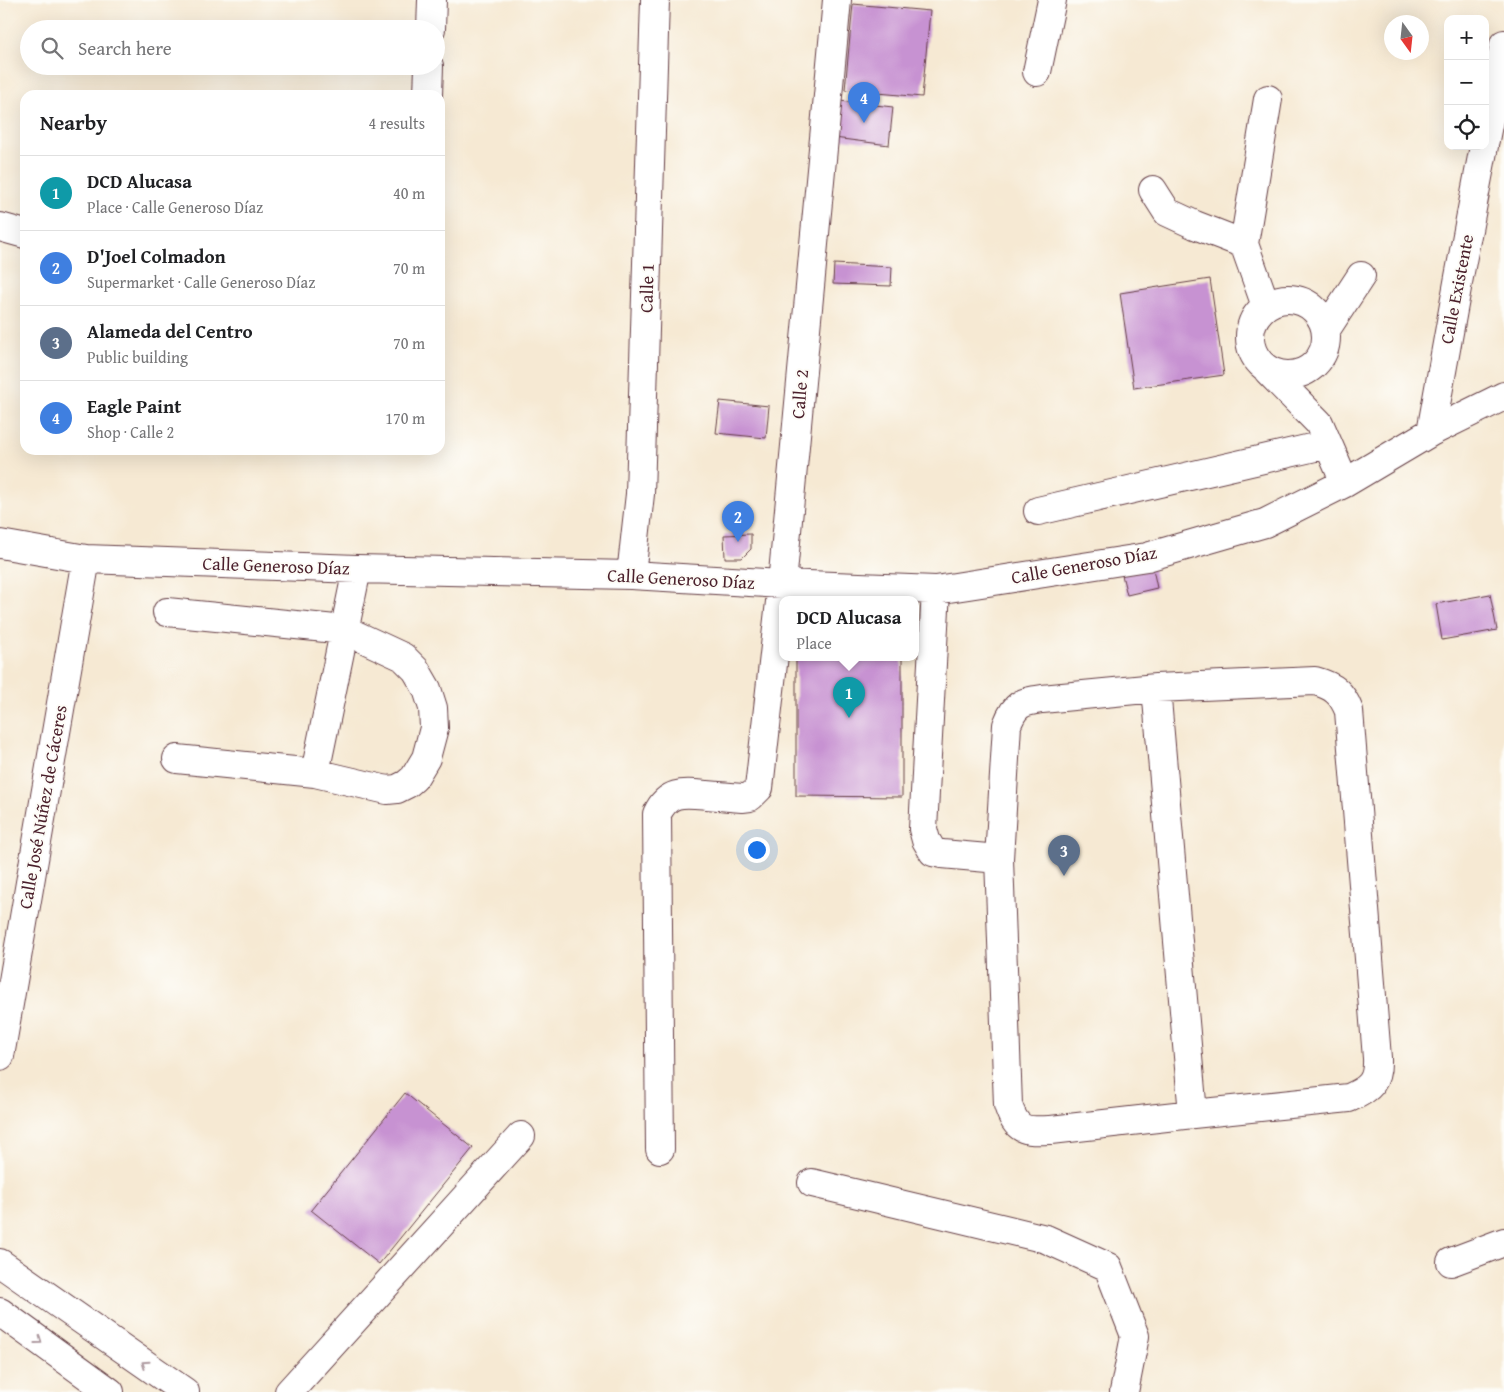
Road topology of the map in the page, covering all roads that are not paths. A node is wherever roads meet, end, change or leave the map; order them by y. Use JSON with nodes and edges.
{"nodes":[{"id":1,"x":432,"y":0,"type":"edge"},
{"id":2,"x":655,"y":0,"type":"edge"},
{"id":3,"x":837,"y":0,"type":"edge"},
{"id":4,"x":1052,"y":0,"type":"edge"},
{"id":5,"x":431,"y":20,"type":"edge"},
{"id":6,"x":1503,"y":51,"type":"edge"},
{"id":7,"x":1037,"y":72,"type":"dead end"},
{"id":8,"x":429,"y":75,"type":"edge"},
{"id":9,"x":428,"y":90,"type":"edge"},
{"id":10,"x":1268,"y":99,"type":"dead end"},
{"id":11,"x":1489,"y":120,"type":"edge"},
{"id":12,"x":1483,"y":150,"type":"edge"},
{"id":13,"x":1153,"y":190,"type":"dead end"},
{"id":14,"x":0,"y":227,"type":"edge"},
{"id":15,"x":20,"y":233,"type":"edge"},
{"id":16,"x":1244,"y":244,"type":"junction"},
{"id":17,"x":1361,"y":276,"type":"dead end"},
{"id":18,"x":1266,"y":306,"type":"junction"},
{"id":19,"x":1327,"y":328,"type":"junction"},
{"id":20,"x":1311,"y":369,"type":"junction"},
{"id":21,"x":1268,"y":371,"type":"junction"},
{"id":22,"x":1504,"y":396,"type":"edge"},
{"id":23,"x":1431,"y":432,"type":"junction"},
{"id":24,"x":1324,"y":434,"type":"junction"},
{"id":25,"x":1345,"y":483,"type":"junction"},
{"id":26,"x":1038,"y":511,"type":"dead end"},
{"id":27,"x":0,"y":544,"type":"edge"},
{"id":28,"x":86,"y":559,"type":"junction"},
{"id":29,"x":358,"y":569,"type":"junction"},
{"id":30,"x":631,"y":575,"type":"junction"},
{"id":31,"x":782,"y":584,"type":"junction"},
{"id":32,"x":936,"y":590,"type":"junction"},
{"id":33,"x":781,"y":596,"type":"edge"},
{"id":34,"x":779,"y":611,"type":"edge"},
{"id":35,"x":167,"y":612,"type":"dead end"},
{"id":36,"x":345,"y":630,"type":"junction"},
{"id":37,"x":1156,"y":688,"type":"junction"},
{"id":38,"x":177,"y":759,"type":"dead end"},
{"id":39,"x":315,"y":773,"type":"junction"},
{"id":40,"x":999,"y":859,"type":"junction"},
{"id":41,"x":0,"y":1056,"type":"edge"},
{"id":42,"x":1193,"y":1114,"type":"junction"},
{"id":43,"x":521,"y":1136,"type":"dead end"},
{"id":44,"x":660,"y":1148,"type":"dead end"},
{"id":45,"x":812,"y":1183,"type":"dead end"},
{"id":46,"x":1504,"y":1242,"type":"edge"},
{"id":47,"x":1451,"y":1262,"type":"dead end"},
{"id":48,"x":0,"y":1263,"type":"edge"},
{"id":49,"x":0,"y":1312,"type":"edge"},
{"id":50,"x":110,"y":1392,"type":"edge"},
{"id":51,"x":185,"y":1392,"type":"edge"},
{"id":52,"x":289,"y":1392,"type":"edge"},
{"id":53,"x":1124,"y":1392,"type":"edge"}],
"edges":[{"from":1,"to":5,"type":"main road"},
{"from":2,"to":30,"type":"main road","name":"Calle 1"},
{"from":3,"to":31,"type":"main road","name":"Calle 2"},
{"from":4,"to":7,"type":"main road"},
{"from":6,"to":11,"type":"main road"},
{"from":8,"to":9,"type":"main road"},
{"from":10,"to":16,"type":"main road"},
{"from":12,"to":23,"type":"main road","name":"Calle Existente"},
{"from":13,"to":16,"type":"main road"},
{"from":14,"to":15,"type":"main road"},
{"from":16,"to":18,"type":"main road"},
{"from":17,"to":19,"type":"main road"},
{"from":18,"to":19,"type":"main road"},
{"from":18,"to":21,"type":"main road"},
{"from":19,"to":20,"type":"main road"},
{"from":20,"to":21,"type":"main road"},
{"from":20,"to":24,"type":"main road"},
{"from":21,"to":24,"type":"main road"},
{"from":22,"to":23,"type":"main road","name":"Calle Generoso Díaz"},
{"from":23,"to":25,"type":"main road","name":"Calle Generoso Díaz"},
{"from":24,"to":25,"type":"main road"},
{"from":24,"to":26,"type":"main road"},
{"from":25,"to":32,"type":"main road","name":"Calle Generoso Díaz"},
{"from":27,"to":28,"type":"main road","name":"Calle Generoso Díaz"},
{"from":28,"to":29,"type":"main road","name":"Calle Generoso Díaz"},
{"from":28,"to":41,"type":"main road","name":"Calle José Núñez de Cáceres"},
{"from":29,"to":30,"type":"main road","name":"Calle Generoso Díaz"},
{"from":29,"to":36,"type":"main road"},
{"from":30,"to":31,"type":"main road","name":"Calle Generoso Díaz"},
{"from":31,"to":32,"type":"main road","name":"Calle Generoso Díaz"},
{"from":31,"to":33,"type":"main road","name":"Calle 2"},
{"from":32,"to":40,"type":"main road"},
{"from":34,"to":44,"type":"main road","name":"Calle 2"},
{"from":35,"to":36,"type":"main road"},
{"from":36,"to":39,"type":"main road"},
{"from":36,"to":39,"type":"main road"},
{"from":37,"to":40,"type":"main road"},
{"from":37,"to":42,"type":"main road"},
{"from":37,"to":42,"type":"main road"},
{"from":38,"to":39,"type":"main road"},
{"from":40,"to":42,"type":"main road"},
{"from":43,"to":52,"type":"main road"},
{"from":45,"to":53,"type":"main road"},
{"from":46,"to":47,"type":"main road"},
{"from":51,"to":48,"type":"main road","one_way":true},
{"from":49,"to":50,"type":"main road","one_way":true}]}
